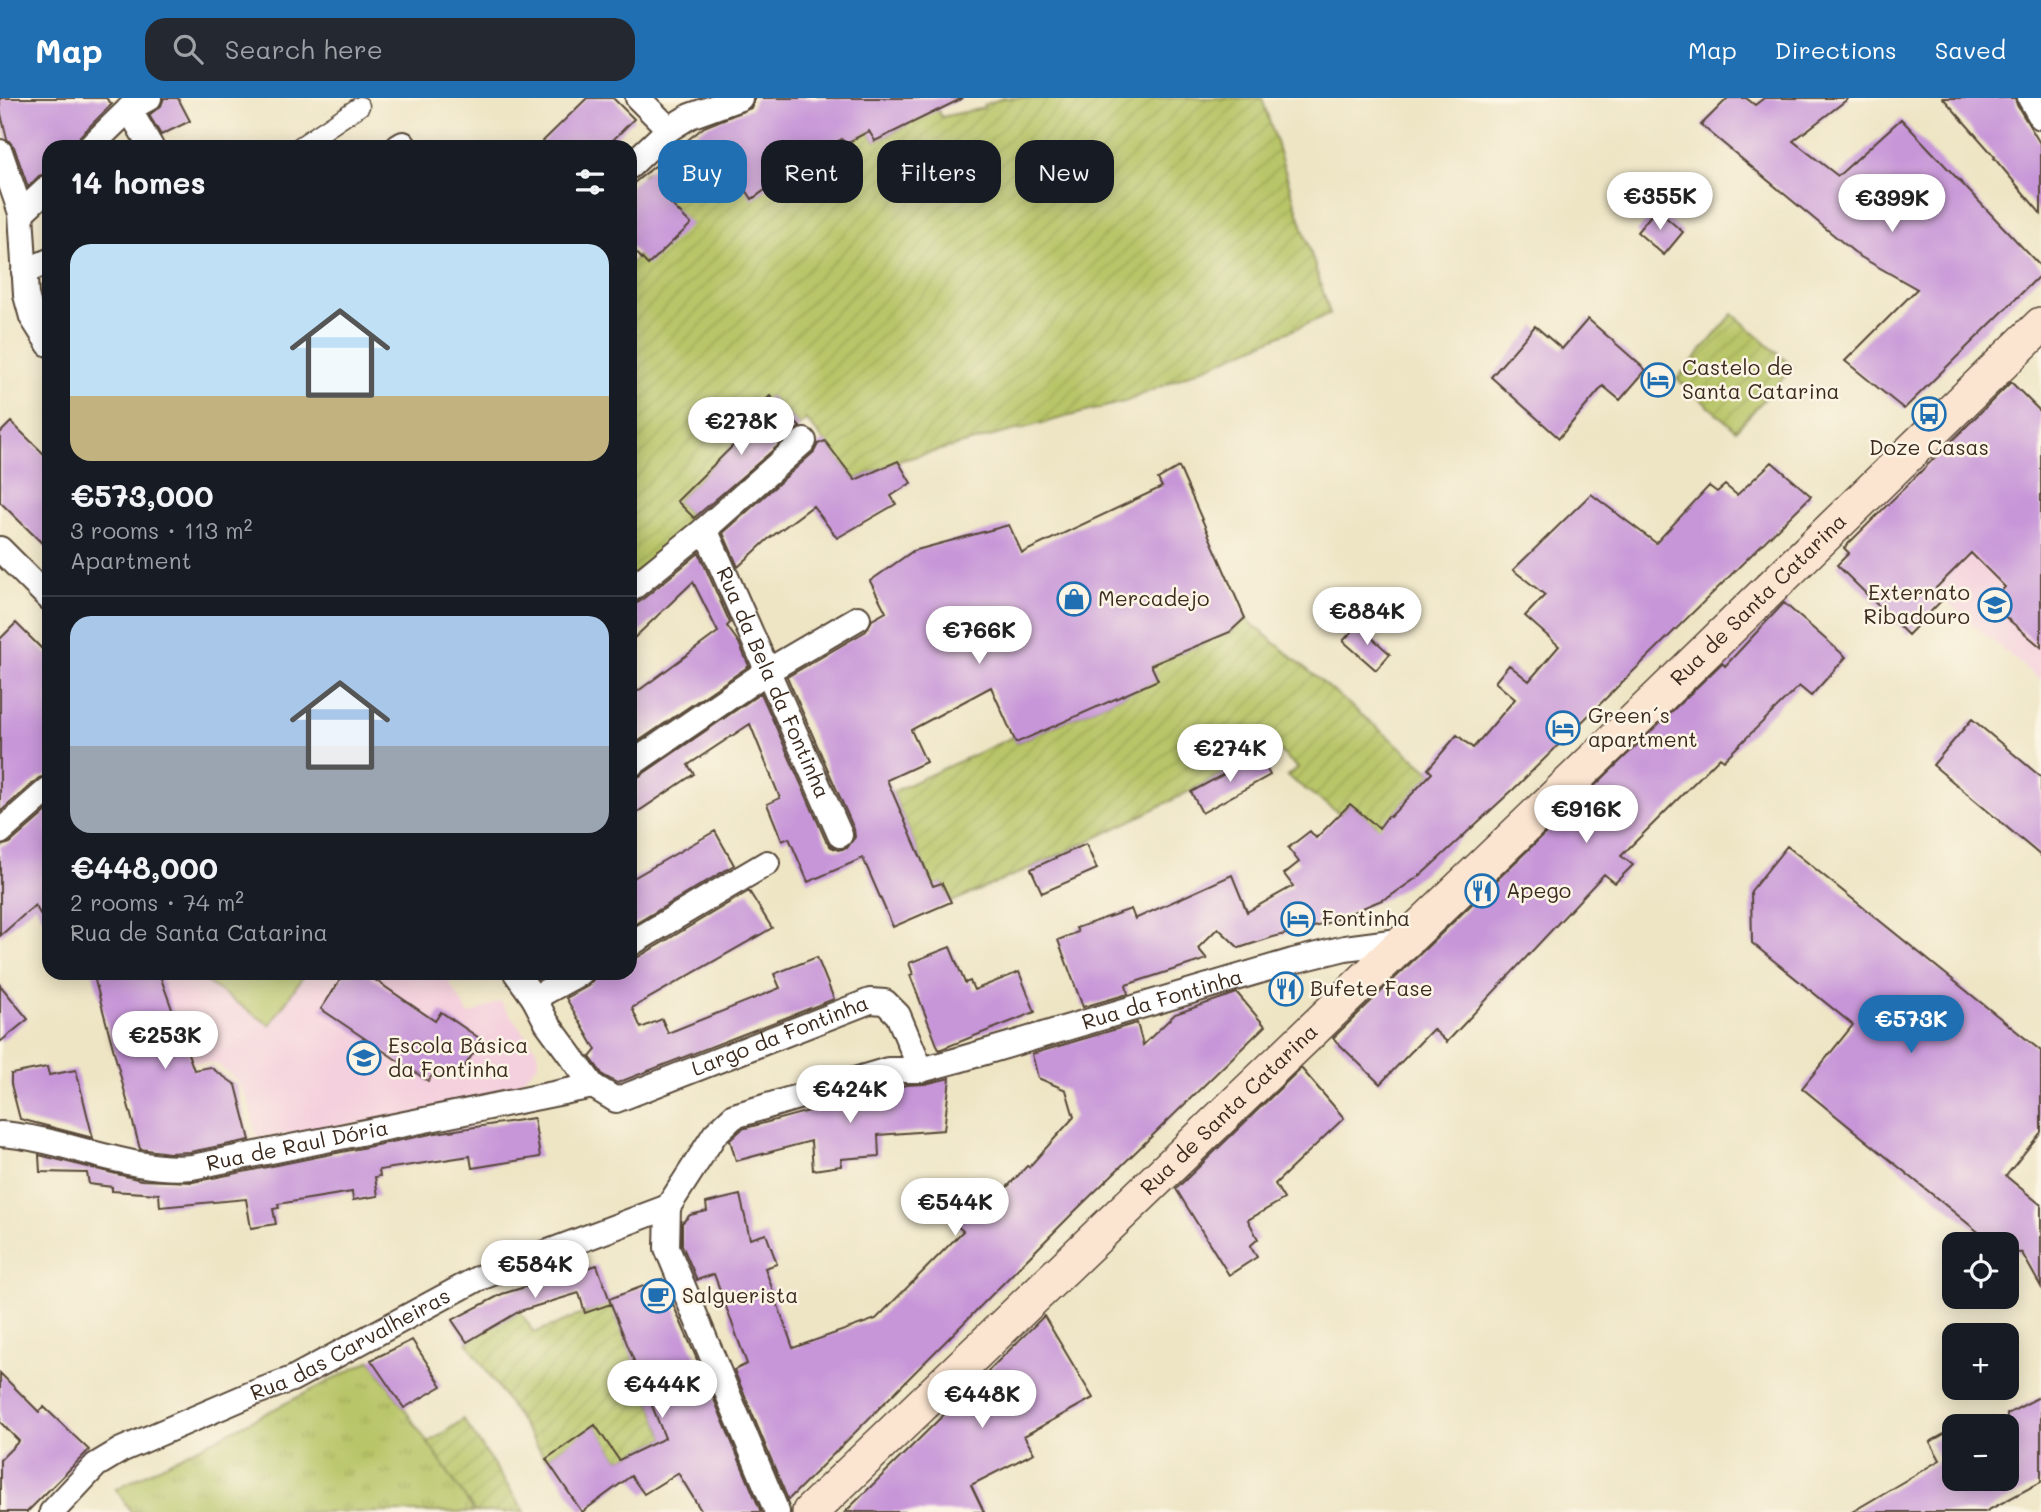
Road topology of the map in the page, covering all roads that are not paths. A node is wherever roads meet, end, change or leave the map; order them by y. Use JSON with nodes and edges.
{"nodes":[{"id":1,"x":638,"y":98,"type":"edge"},
{"id":2,"x":740,"y":98,"type":"edge"},
{"id":3,"x":2030,"y":98,"type":"edge"},
{"id":4,"x":139,"y":104,"type":"edge"},
{"id":5,"x":360,"y":106,"type":"dead end"},
{"id":6,"x":2041,"y":117,"type":"edge"},
{"id":7,"x":669,"y":129,"type":"junction"},
{"id":8,"x":98,"y":140,"type":"edge"},
{"id":9,"x":149,"y":140,"type":"edge"},
{"id":10,"x":309,"y":140,"type":"edge"},
{"id":11,"x":0,"y":152,"type":"edge"},
{"id":12,"x":637,"y":159,"type":"edge"},
{"id":13,"x":42,"y":194,"type":"edge"},
{"id":14,"x":21,"y":213,"type":"junction"},
{"id":15,"x":42,"y":264,"type":"edge"},
{"id":16,"x":24,"y":272,"type":"junction"},
{"id":17,"x":2041,"y":326,"type":"edge"},
{"id":18,"x":42,"y":333,"type":"edge"},
{"id":19,"x":804,"y":442,"type":"dead end"},
{"id":20,"x":705,"y":529,"type":"junction"},
{"id":21,"x":0,"y":549,"type":"edge"},
{"id":22,"x":637,"y":584,"type":"edge"},
{"id":23,"x":42,"y":590,"type":"edge"},
{"id":24,"x":858,"y":618,"type":"dead end"},
{"id":25,"x":766,"y":672,"type":"junction"},
{"id":26,"x":637,"y":760,"type":"edge"},
{"id":27,"x":42,"y":795,"type":"edge"},
{"id":28,"x":0,"y":832,"type":"edge"},
{"id":29,"x":840,"y":835,"type":"dead end"},
{"id":30,"x":767,"y":863,"type":"dead end"},
{"id":31,"x":637,"y":940,"type":"edge"},
{"id":32,"x":1406,"y":940,"type":"junction"},
{"id":33,"x":521,"y":980,"type":"edge"},
{"id":34,"x":567,"y":980,"type":"edge"},
{"id":35,"x":534,"y":998,"type":"junction"},
{"id":36,"x":921,"y":1070,"type":"junction"},
{"id":37,"x":593,"y":1086,"type":"junction"},
{"id":38,"x":0,"y":1134,"type":"edge"},
{"id":39,"x":668,"y":1207,"type":"junction"},
{"id":40,"x":52,"y":1512,"type":"edge"},
{"id":41,"x":777,"y":1512,"type":"edge"},
{"id":42,"x":810,"y":1512,"type":"edge"}],
"edges":[{"from":1,"to":7,"type":"street"},
{"from":2,"to":7,"type":"street"},
{"from":3,"to":6,"type":"street"},
{"from":4,"to":8,"type":"street"},
{"from":4,"to":9,"type":"street"},
{"from":5,"to":10,"type":"street"},
{"from":7,"to":12,"type":"street"},
{"from":11,"to":14,"type":"street"},
{"from":13,"to":14,"type":"street"},
{"from":14,"to":16,"type":"street"},
{"from":15,"to":16,"type":"street"},
{"from":16,"to":18,"type":"street"},
{"from":17,"to":32,"type":"main road","name":"Rua de Santa Catarina"},
{"from":19,"to":20,"type":"street"},
{"from":20,"to":22,"type":"street"},
{"from":20,"to":25,"type":"street","name":"Rua da Bela da Fontinha"},
{"from":21,"to":23,"type":"street"},
{"from":24,"to":25,"type":"street"},
{"from":25,"to":26,"type":"street"},
{"from":25,"to":29,"type":"street","name":"Rua da Bela da Fontinha"},
{"from":27,"to":28,"type":"street"},
{"from":30,"to":31,"type":"street"},
{"from":32,"to":36,"type":"street","name":"Rua da Fontinha"},
{"from":32,"to":42,"type":"main road","name":"Rua de Santa Catarina"},
{"from":33,"to":35,"type":"street"},
{"from":34,"to":35,"type":"street"},
{"from":35,"to":37,"type":"street"},
{"from":36,"to":37,"type":"street","name":"Largo da Fontinha"},
{"from":36,"to":39,"type":"street"},
{"from":37,"to":38,"type":"street","name":"Rua de Raul Dória"},
{"from":39,"to":40,"type":"street","name":"Rua das Carvalheiras"},
{"from":39,"to":41,"type":"street"}]}
